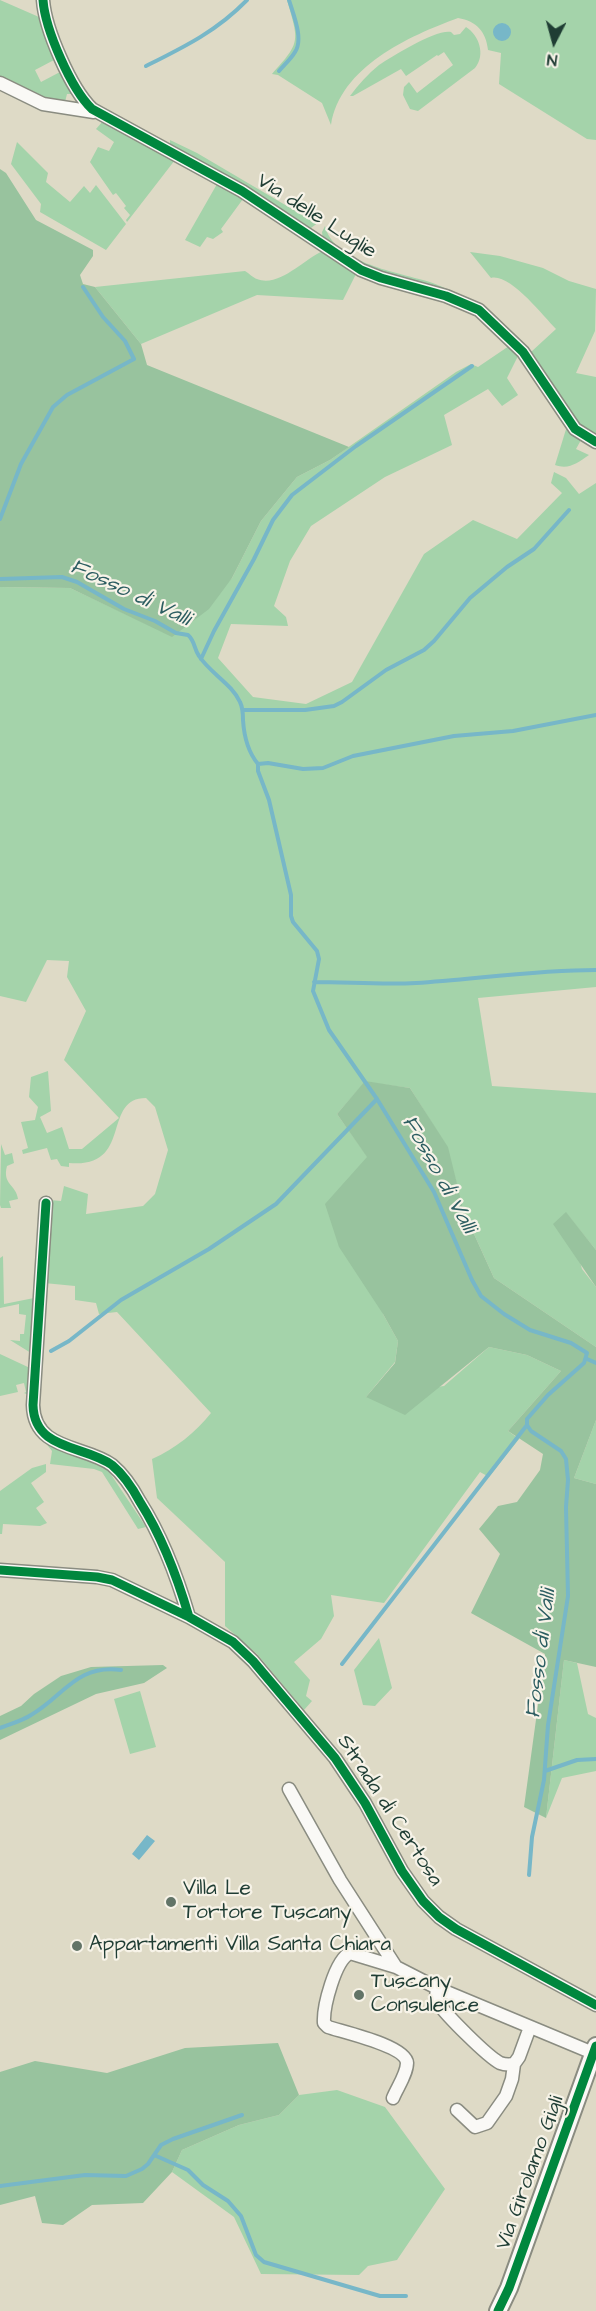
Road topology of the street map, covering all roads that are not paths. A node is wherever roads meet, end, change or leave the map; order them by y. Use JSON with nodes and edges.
{"nodes":[{"id":1,"x":43,"y":0,"type":"edge"},
{"id":2,"x":0,"y":83,"type":"edge"},
{"id":3,"x":98,"y":113,"type":"junction"},
{"id":4,"x":596,"y":442,"type":"edge"},
{"id":5,"x":46,"y":1203,"type":"dead end"},
{"id":6,"x":0,"y":1570,"type":"edge"},
{"id":7,"x":189,"y":1617,"type":"junction"},
{"id":8,"x":289,"y":1789,"type":"dead end"},
{"id":9,"x":396,"y":1968,"type":"junction"},
{"id":10,"x":437,"y":1988,"type":"junction"},
{"id":11,"x":596,"y":2006,"type":"edge"},
{"id":12,"x":530,"y":2027,"type":"junction"},
{"id":13,"x":595,"y":2050,"type":"edge"},
{"id":14,"x":514,"y":2064,"type":"junction"},
{"id":15,"x":393,"y":2098,"type":"dead end"},
{"id":16,"x":457,"y":2110,"type":"dead end"},
{"id":17,"x":498,"y":2311,"type":"edge"}],
"edges":[{"from":1,"to":3,"type":"street","name":"Via delle Luglie"},
{"from":2,"to":3,"type":"street"},
{"from":3,"to":4,"type":"street","name":"Via delle Luglie"},
{"from":5,"to":7,"type":"street"},
{"from":6,"to":7,"type":"street","name":"Strada di Certosa"},
{"from":7,"to":11,"type":"street","name":"Strada di Certosa"},
{"from":8,"to":9,"type":"street"},
{"from":9,"to":10,"type":"street"},
{"from":9,"to":15,"type":"street"},
{"from":10,"to":12,"type":"street"},
{"from":10,"to":14,"type":"street"},
{"from":12,"to":13,"type":"street"},
{"from":12,"to":14,"type":"street"},
{"from":13,"to":17,"type":"main road","name":"Via Girolamo Gigli"},
{"from":14,"to":16,"type":"street"}]}
